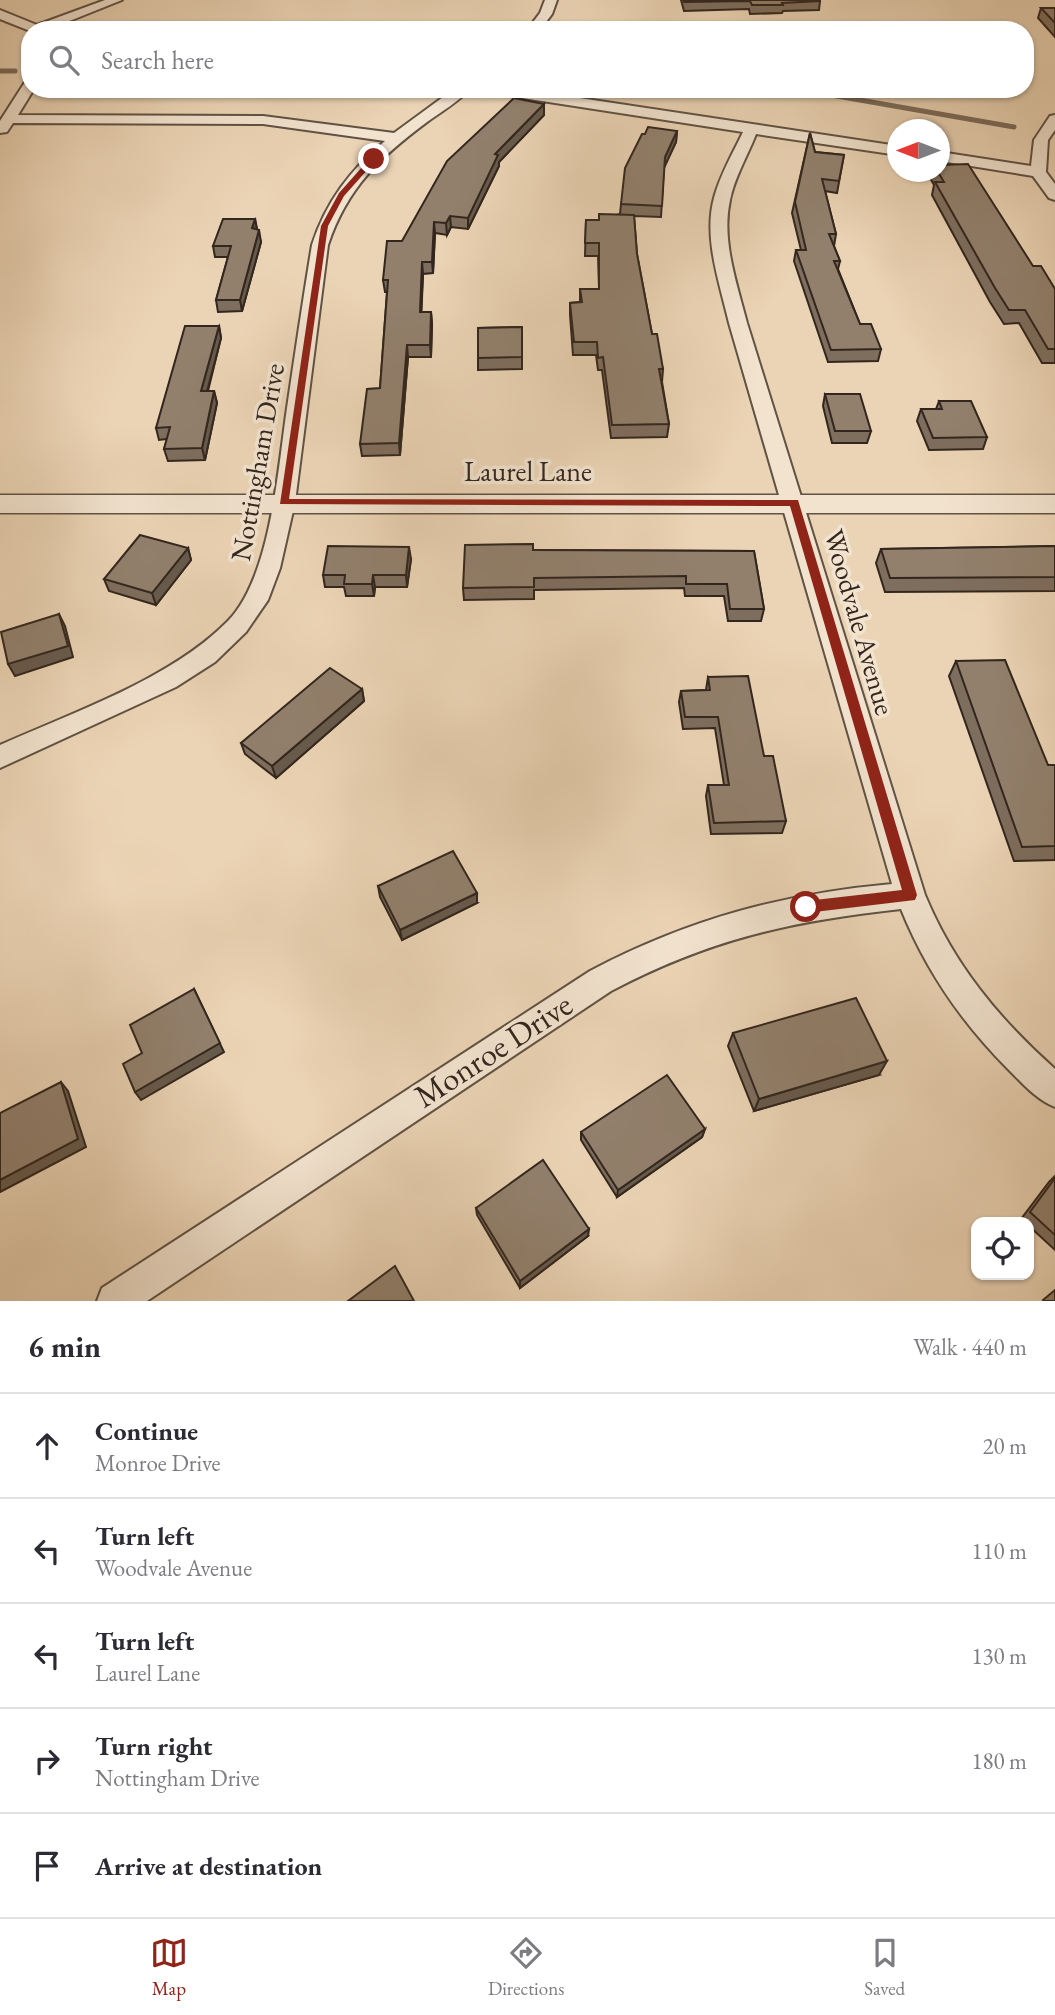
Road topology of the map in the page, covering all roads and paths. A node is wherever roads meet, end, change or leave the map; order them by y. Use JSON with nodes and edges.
{"nodes":[{"id":1,"x":116,"y":0,"type":"edge"},
{"id":2,"x":551,"y":0,"type":"edge"},
{"id":3,"x":0,"y":14,"type":"edge"},
{"id":4,"x":60,"y":21,"type":"edge"},
{"id":5,"x":540,"y":21,"type":"edge"},
{"id":6,"x":21,"y":22,"type":"edge"},
{"id":7,"x":22,"y":98,"type":"edge"},
{"id":8,"x":451,"y":98,"type":"edge"},
{"id":9,"x":550,"y":98,"type":"edge"},
{"id":10,"x":9,"y":118,"type":"junction"},
{"id":11,"x":1055,"y":120,"type":"edge"},
{"id":12,"x":751,"y":129,"type":"junction"},
{"id":13,"x":0,"y":132,"type":"edge"},
{"id":14,"x":398,"y":138,"type":"junction"},
{"id":15,"x":887,"y":149,"type":"edge"},
{"id":16,"x":950,"y":159,"type":"edge"},
{"id":17,"x":1038,"y":172,"type":"junction"},
{"id":18,"x":1055,"y":195,"type":"edge"},
{"id":19,"x":284,"y":502,"type":"junction"},
{"id":20,"x":794,"y":502,"type":"junction"},
{"id":21,"x":0,"y":504,"type":"edge"},
{"id":22,"x":1055,"y":504,"type":"edge"},
{"id":23,"x":0,"y":757,"type":"edge"},
{"id":24,"x":911,"y":895,"type":"junction"},
{"id":25,"x":1055,"y":1091,"type":"edge"},
{"id":26,"x":115,"y":1301,"type":"edge"}],
"edges":[{"from":1,"to":4,"type":"street"},
{"from":2,"to":5,"type":"street"},
{"from":3,"to":6,"type":"street"},
{"from":7,"to":10,"type":"street"},
{"from":8,"to":14,"type":"street","name":"Nottingham Drive"},
{"from":9,"to":12,"type":"street"},
{"from":10,"to":13,"type":"street"},
{"from":10,"to":14,"type":"street"},
{"from":11,"to":17,"type":"street"},
{"from":12,"to":15,"type":"street"},
{"from":12,"to":20,"type":"street","name":"Woodvale Avenue"},
{"from":14,"to":19,"type":"street","name":"Nottingham Drive"},
{"from":16,"to":17,"type":"street"},
{"from":17,"to":18,"type":"street"},
{"from":19,"to":20,"type":"street","name":"Laurel Lane"},
{"from":19,"to":21,"type":"street","name":"Laurel Lane"},
{"from":19,"to":23,"type":"street","name":"Nottingham Drive"},
{"from":20,"to":22,"type":"street","name":"Laurel Lane"},
{"from":20,"to":24,"type":"street","name":"Woodvale Avenue"},
{"from":24,"to":25,"type":"street","name":"Woodvale Avenue"},
{"from":24,"to":26,"type":"street","name":"Monroe Drive"}]}
